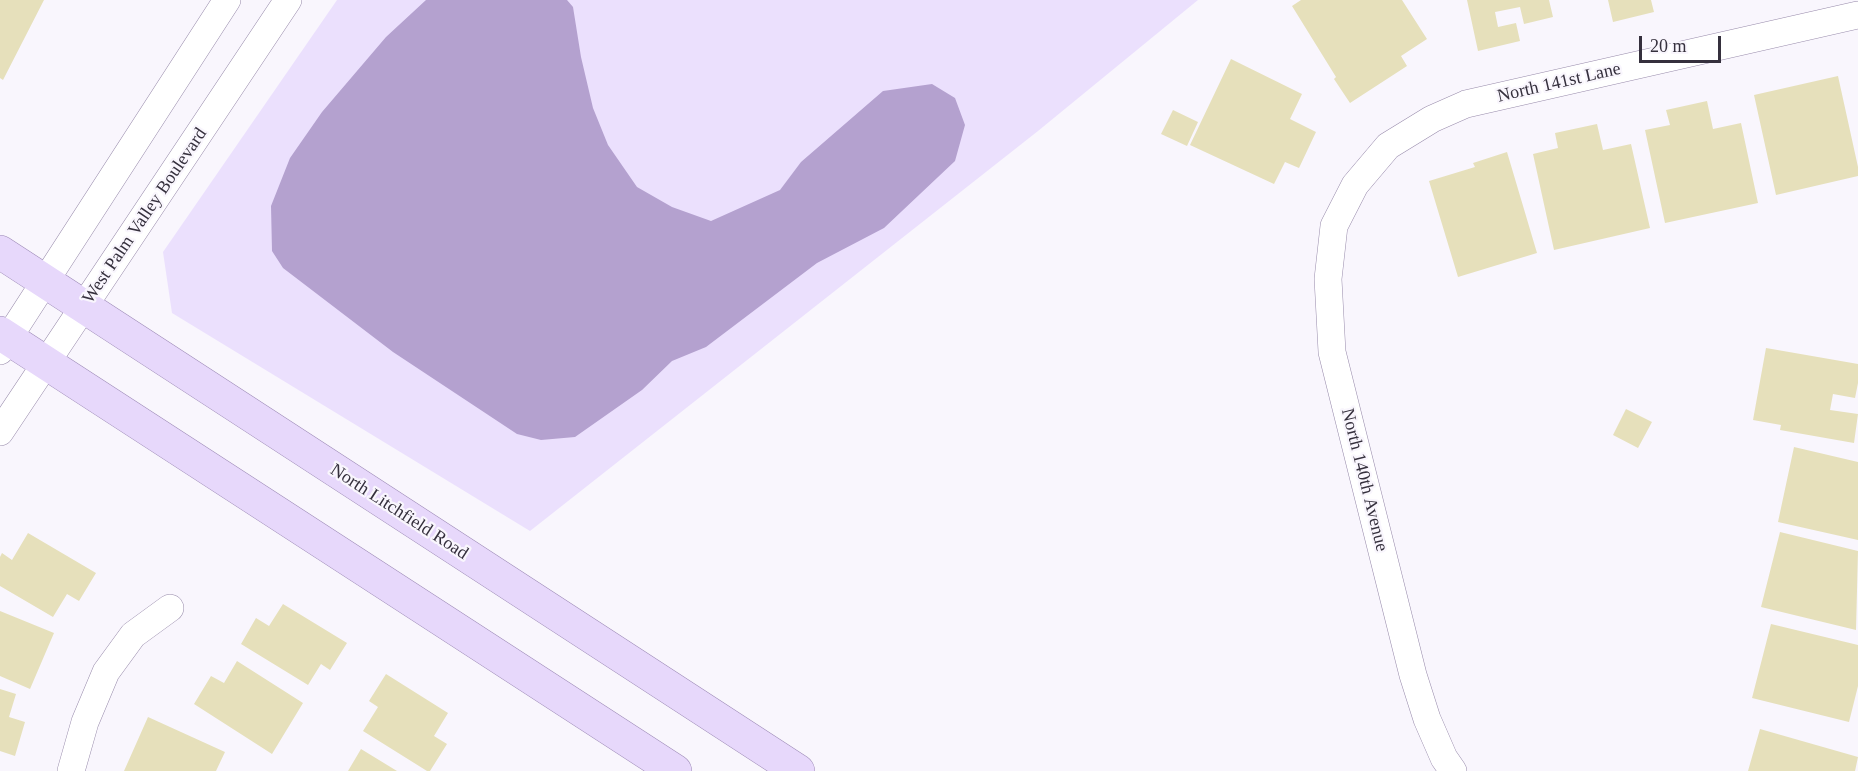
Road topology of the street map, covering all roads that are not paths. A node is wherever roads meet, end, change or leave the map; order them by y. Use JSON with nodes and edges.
{"nodes":[{"id":1,"x":227,"y":0,"type":"edge"},
{"id":2,"x":288,"y":0,"type":"edge"},
{"id":3,"x":1858,"y":15,"type":"edge"},
{"id":4,"x":1355,"y":185,"type":"joint"},
{"id":5,"x":0,"y":252,"type":"edge"},
{"id":6,"x":47,"y":281,"type":"junction"},
{"id":7,"x":84,"y":307,"type":"junction"},
{"id":8,"x":3,"y":340,"type":"edge"},
{"id":9,"x":46,"y":362,"type":"junction"},
{"id":10,"x":0,"y":432,"type":"edge"},
{"id":11,"x":170,"y":608,"type":"dead end"},
{"id":12,"x":71,"y":771,"type":"edge"},
{"id":13,"x":675,"y":771,"type":"edge"},
{"id":14,"x":798,"y":771,"type":"edge"},
{"id":15,"x":1453,"y":771,"type":"edge"}],
"edges":[{"from":1,"to":6,"type":"street"},
{"from":2,"to":7,"type":"street","name":"West Palm Valley Boulevard"},
{"from":3,"to":4,"type":"street","name":"North 141st Lane"},
{"from":4,"to":15,"type":"street","name":"North 140th Avenue"},
{"from":5,"to":6,"type":"main road","name":"North Litchfield Road"},
{"from":6,"to":7,"type":"main road","name":"North Litchfield Road"},
{"from":6,"to":8,"type":"street"},
{"from":7,"to":9,"type":"street","name":"West Palm Valley Boulevard"},
{"from":7,"to":14,"type":"main road","name":"North Litchfield Road"},
{"from":8,"to":9,"type":"main road"},
{"from":9,"to":10,"type":"street","name":"West Palm Valley Boulevard"},
{"from":9,"to":13,"type":"main road"},
{"from":11,"to":12,"type":"street"}]}
